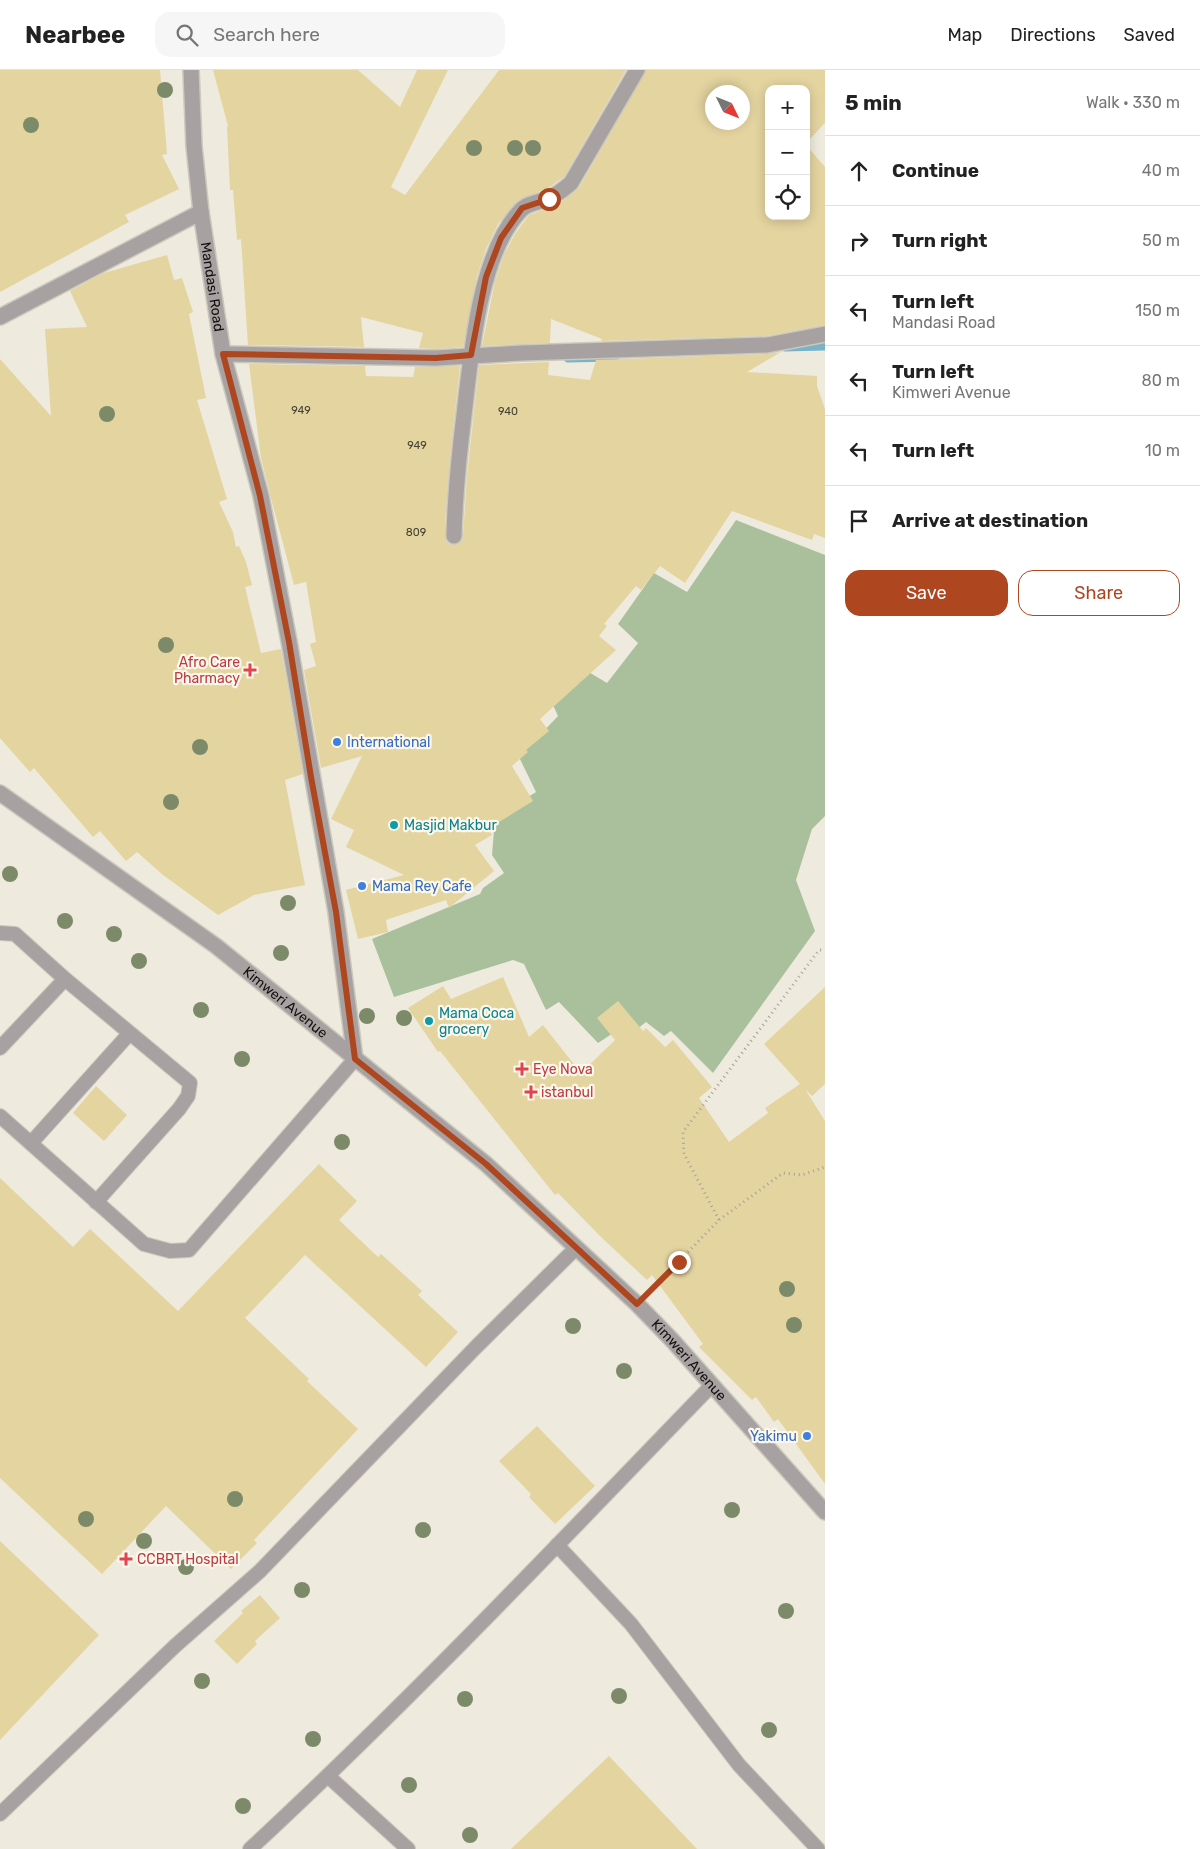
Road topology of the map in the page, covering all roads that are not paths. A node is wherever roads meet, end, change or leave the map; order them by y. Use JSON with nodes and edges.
{"nodes":[{"id":1,"x":191,"y":70,"type":"edge"},
{"id":2,"x":637,"y":70,"type":"edge"},
{"id":3,"x":201,"y":212,"type":"junction"},
{"id":4,"x":0,"y":317,"type":"edge"},
{"id":5,"x":825,"y":334,"type":"edge"},
{"id":6,"x":223,"y":354,"type":"junction"},
{"id":7,"x":471,"y":355,"type":"junction"},
{"id":8,"x":454,"y":536,"type":"dead end"},
{"id":9,"x":0,"y":793,"type":"edge"},
{"id":10,"x":0,"y":933,"type":"edge"},
{"id":11,"x":64,"y":979,"type":"junction"},
{"id":12,"x":129,"y":1034,"type":"junction"},
{"id":13,"x":0,"y":1048,"type":"edge"},
{"id":14,"x":355,"y":1059,"type":"junction"},
{"id":15,"x":0,"y":1116,"type":"edge"},
{"id":16,"x":30,"y":1143,"type":"junction"},
{"id":17,"x":96,"y":1202,"type":"junction"},
{"id":18,"x":576,"y":1248,"type":"junction"},
{"id":19,"x":712,"y":1385,"type":"junction"},
{"id":20,"x":825,"y":1512,"type":"edge"},
{"id":21,"x":557,"y":1545,"type":"junction"},
{"id":22,"x":328,"y":1776,"type":"junction"},
{"id":23,"x":0,"y":1814,"type":"edge"},
{"id":24,"x":250,"y":1849,"type":"edge"},
{"id":25,"x":408,"y":1849,"type":"edge"},
{"id":26,"x":818,"y":1849,"type":"edge"}],
"edges":[{"from":1,"to":3,"type":"street","name":"Mandasi Road"},
{"from":2,"to":7,"type":"street"},
{"from":3,"to":4,"type":"street"},
{"from":3,"to":6,"type":"street","name":"Mandasi Road"},
{"from":5,"to":7,"type":"street"},
{"from":6,"to":7,"type":"street"},
{"from":6,"to":14,"type":"street","name":"Mandasi Road"},
{"from":7,"to":8,"type":"street"},
{"from":9,"to":14,"type":"street","name":"Kimweri Avenue"},
{"from":10,"to":11,"type":"lane"},
{"from":11,"to":12,"type":"lane"},
{"from":11,"to":13,"type":"lane"},
{"from":12,"to":16,"type":"lane"},
{"from":12,"to":17,"type":"lane"},
{"from":14,"to":17,"type":"lane"},
{"from":14,"to":18,"type":"street","name":"Kimweri Avenue"},
{"from":15,"to":16,"type":"lane"},
{"from":16,"to":17,"type":"lane"},
{"from":18,"to":19,"type":"street","name":"Kimweri Avenue"},
{"from":18,"to":23,"type":"lane"},
{"from":19,"to":20,"type":"street","name":"Kimweri Avenue"},
{"from":19,"to":21,"type":"lane"},
{"from":21,"to":22,"type":"lane"},
{"from":21,"to":26,"type":"lane"},
{"from":22,"to":24,"type":"lane"},
{"from":22,"to":25,"type":"lane"}]}
